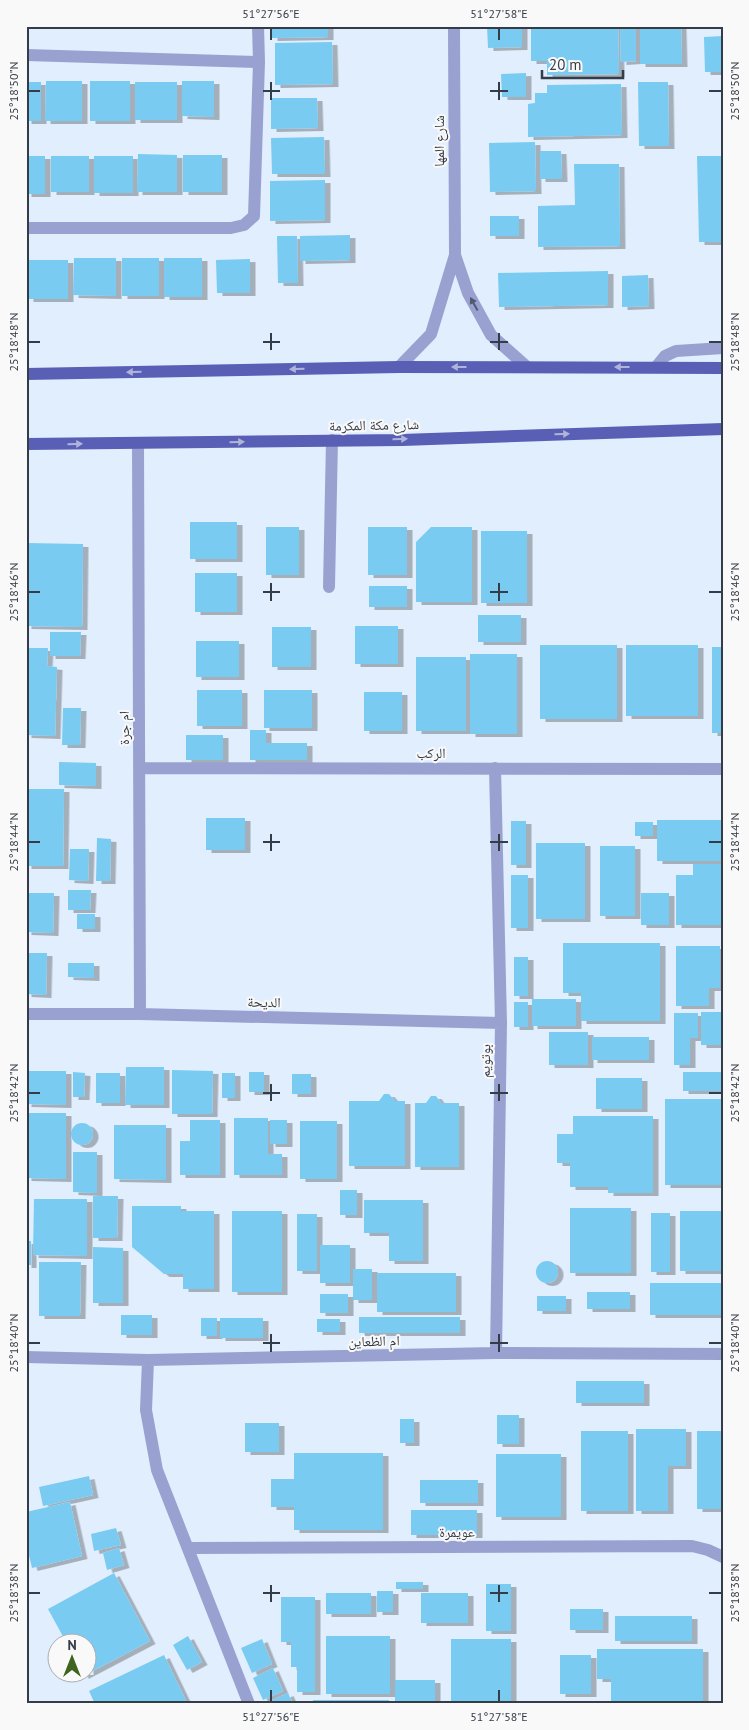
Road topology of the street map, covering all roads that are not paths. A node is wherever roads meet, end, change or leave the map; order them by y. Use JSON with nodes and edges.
{"nodes":[{"id":1,"x":258,"y":26,"type":"edge"},
{"id":2,"x":454,"y":26,"type":"edge"},
{"id":3,"x":26,"y":55,"type":"edge"},
{"id":4,"x":259,"y":62,"type":"junction"},
{"id":5,"x":26,"y":228,"type":"edge"},
{"id":6,"x":455,"y":255,"type":"junction"},
{"id":7,"x":723,"y":348,"type":"edge"},
{"id":8,"x":399,"y":367,"type":"junction"},
{"id":9,"x":527,"y":367,"type":"junction"},
{"id":10,"x":656,"y":367,"type":"junction"},
{"id":11,"x":723,"y":368,"type":"edge"},
{"id":12,"x":26,"y":374,"type":"edge"},
{"id":13,"x":723,"y":429,"type":"edge"},
{"id":14,"x":332,"y":440,"type":"junction"},
{"id":15,"x":138,"y":443,"type":"junction"},
{"id":16,"x":26,"y":444,"type":"edge"},
{"id":17,"x":329,"y":587,"type":"dead end"},
{"id":18,"x":139,"y":768,"type":"junction"},
{"id":19,"x":495,"y":768,"type":"junction"},
{"id":20,"x":723,"y":769,"type":"edge"},
{"id":21,"x":26,"y":1014,"type":"edge"},
{"id":22,"x":140,"y":1014,"type":"junction"},
{"id":23,"x":501,"y":1023,"type":"junction"},
{"id":24,"x":496,"y":1353,"type":"junction"},
{"id":25,"x":723,"y":1354,"type":"edge"},
{"id":26,"x":26,"y":1357,"type":"edge"},
{"id":27,"x":148,"y":1360,"type":"junction"},
{"id":28,"x":189,"y":1548,"type":"junction"},
{"id":29,"x":723,"y":1558,"type":"edge"},
{"id":30,"x":249,"y":1704,"type":"edge"}],
"edges":[{"from":1,"to":4,"type":"street"},
{"from":2,"to":6,"type":"street","name":"شارع المها"},
{"from":3,"to":4,"type":"street"},
{"from":4,"to":5,"type":"street"},
{"from":6,"to":8,"type":"street","name":"شارع المها"},
{"from":9,"to":6,"type":"street","name":"شارع المها","one_way":true},
{"from":7,"to":10,"type":"street"},
{"from":9,"to":8,"type":"main road","one_way":true},
{"from":8,"to":12,"type":"main road","one_way":true},
{"from":10,"to":9,"type":"main road","one_way":true},
{"from":10,"to":11,"type":"main road"},
{"from":14,"to":13,"type":"main road","name":"شارع مكة المكرمة","one_way":true},
{"from":15,"to":14,"type":"main road","name":"شارع مكة المكرمة","one_way":true},
{"from":14,"to":17,"type":"street"},
{"from":16,"to":15,"type":"main road","name":"شارع مكة المكرمة","one_way":true},
{"from":15,"to":18,"type":"street","name":"ام جرة"},
{"from":18,"to":19,"type":"street","name":"الركب"},
{"from":18,"to":22,"type":"street","name":"ام جرة"},
{"from":19,"to":20,"type":"street","name":"الركب"},
{"from":19,"to":23,"type":"street","name":"بوتويم"},
{"from":21,"to":22,"type":"street","name":"الديحة"},
{"from":22,"to":23,"type":"street","name":"الديحة"},
{"from":23,"to":24,"type":"street","name":"بوتويم"},
{"from":24,"to":25,"type":"street","name":"ام الظعاين"},
{"from":24,"to":27,"type":"street","name":"ام الظعاين"},
{"from":26,"to":27,"type":"street","name":"ام الظعاين"},
{"from":27,"to":28,"type":"street"},
{"from":28,"to":29,"type":"street","name":"عويمرة"},
{"from":28,"to":30,"type":"street"}]}
